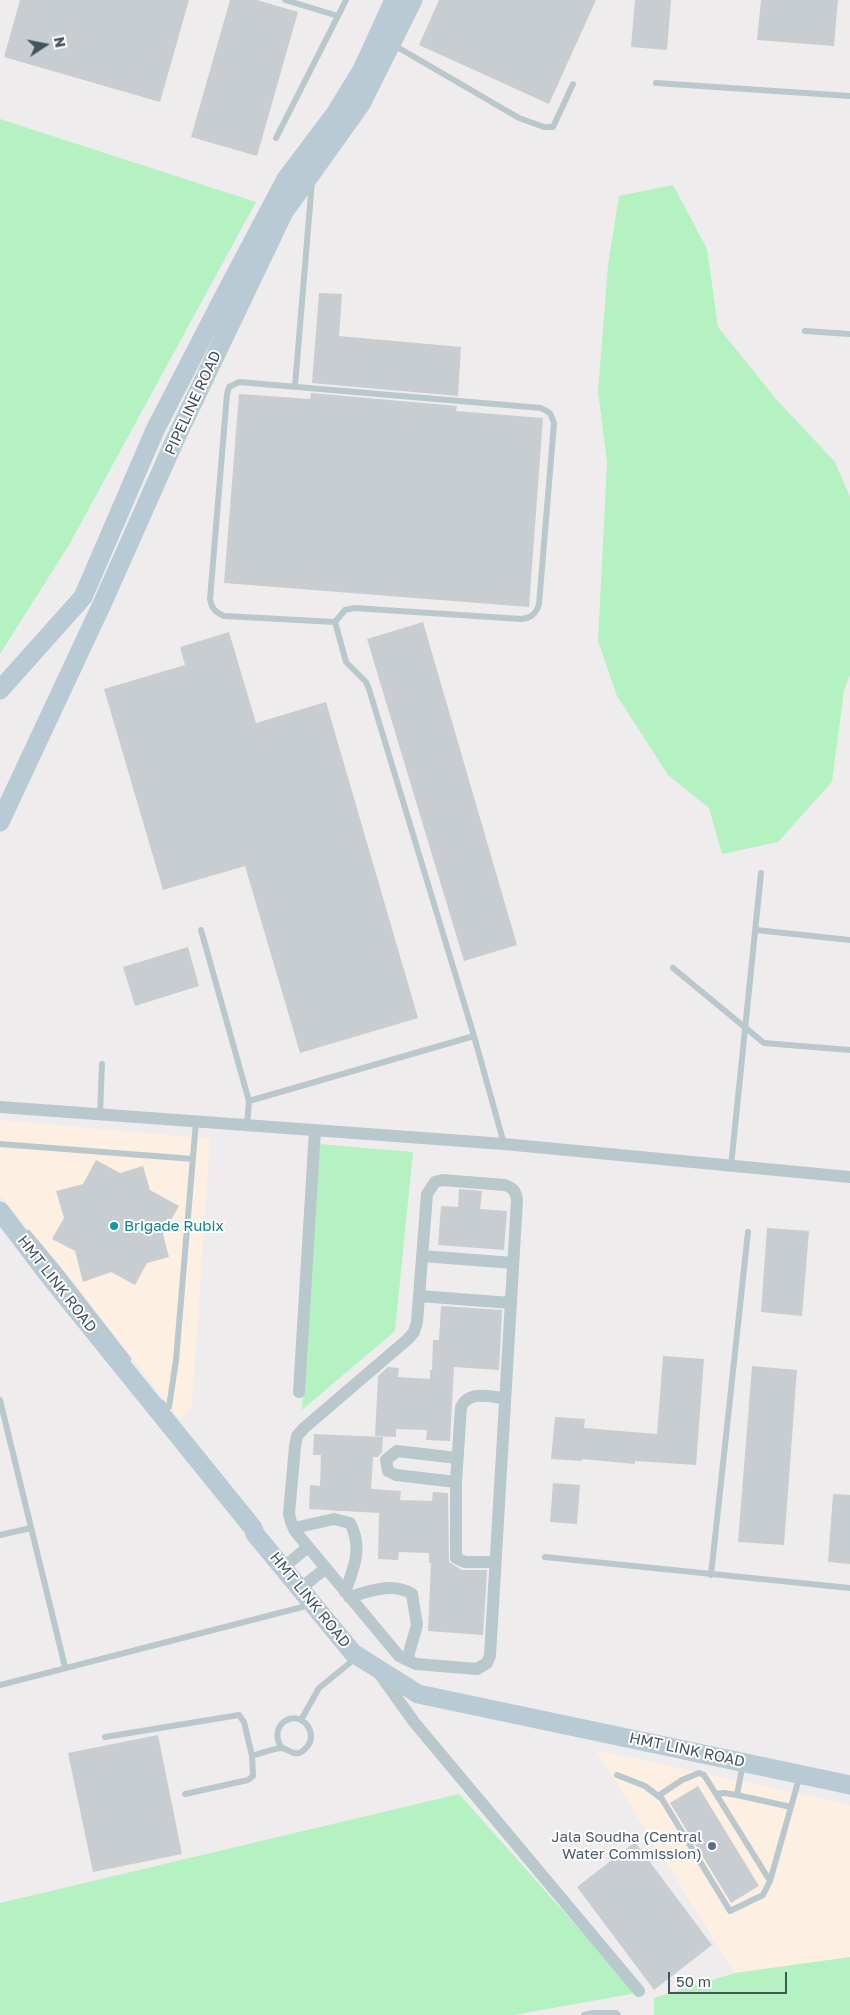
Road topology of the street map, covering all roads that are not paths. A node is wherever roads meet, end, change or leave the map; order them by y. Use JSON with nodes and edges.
{"nodes":[{"id":1,"x":285,"y":0,"type":"edge"},
{"id":2,"x":346,"y":0,"type":"edge"},
{"id":3,"x":394,"y":0,"type":"edge"},
{"id":4,"x":413,"y":0,"type":"edge"},
{"id":5,"x":338,"y":16,"type":"junction"},
{"id":6,"x":385,"y":40,"type":"junction"},
{"id":7,"x":656,"y":83,"type":"dead end"},
{"id":8,"x":573,"y":84,"type":"dead end"},
{"id":9,"x":850,"y":96,"type":"edge"},
{"id":10,"x":341,"y":119,"type":"junction"},
{"id":11,"x":276,"y":138,"type":"dead end"},
{"id":12,"x":313,"y":170,"type":"junction"},
{"id":13,"x":805,"y":331,"type":"dead end"},
{"id":14,"x":850,"y":334,"type":"edge"},
{"id":15,"x":295,"y":386,"type":"junction"},
{"id":16,"x":334,"y":622,"type":"junction"},
{"id":17,"x":0,"y":690,"type":"edge"},
{"id":18,"x":0,"y":822,"type":"edge"},
{"id":19,"x":761,"y":873,"type":"dead end"},
{"id":20,"x":201,"y":930,"type":"dead end"},
{"id":21,"x":756,"y":930,"type":"junction"},
{"id":22,"x":850,"y":940,"type":"edge"},
{"id":23,"x":673,"y":968,"type":"dead end"},
{"id":24,"x":746,"y":1028,"type":"junction"},
{"id":25,"x":474,"y":1036,"type":"junction"},
{"id":26,"x":850,"y":1050,"type":"edge"},
{"id":27,"x":102,"y":1064,"type":"dead end"},
{"id":28,"x":249,"y":1101,"type":"junction"},
{"id":29,"x":0,"y":1107,"type":"edge"},
{"id":30,"x":100,"y":1114,"type":"junction"},
{"id":31,"x":196,"y":1121,"type":"junction"},
{"id":32,"x":247,"y":1125,"type":"junction"},
{"id":33,"x":315,"y":1130,"type":"junction"},
{"id":34,"x":0,"y":1144,"type":"edge"},
{"id":35,"x":504,"y":1144,"type":"junction"},
{"id":36,"x":193,"y":1159,"type":"junction"},
{"id":37,"x":731,"y":1166,"type":"junction"},
{"id":38,"x":850,"y":1177,"type":"edge"},
{"id":39,"x":0,"y":1211,"type":"edge"},
{"id":40,"x":24,"y":1228,"type":"dead end"},
{"id":41,"x":748,"y":1232,"type":"dead end"},
{"id":42,"x":422,"y":1256,"type":"junction"},
{"id":43,"x":513,"y":1263,"type":"junction"},
{"id":44,"x":55,"y":1274,"type":"junction"},
{"id":45,"x":419,"y":1296,"type":"junction"},
{"id":46,"x":511,"y":1303,"type":"junction"},
{"id":47,"x":84,"y":1311,"type":"junction"},
{"id":48,"x":130,"y":1362,"type":"dead end"},
{"id":49,"x":299,"y":1392,"type":"dead end"},
{"id":50,"x":505,"y":1398,"type":"junction"},
{"id":51,"x":0,"y":1399,"type":"edge"},
{"id":52,"x":160,"y":1400,"type":"dead end"},
{"id":53,"x":457,"y":1458,"type":"junction"},
{"id":54,"x":456,"y":1482,"type":"junction"},
{"id":55,"x":31,"y":1528,"type":"junction"},
{"id":56,"x":294,"y":1528,"type":"junction"},
{"id":57,"x":0,"y":1535,"type":"edge"},
{"id":58,"x":308,"y":1546,"type":"junction"},
{"id":59,"x":545,"y":1557,"type":"dead end"},
{"id":60,"x":495,"y":1562,"type":"junction"},
{"id":61,"x":284,"y":1567,"type":"junction"},
{"id":62,"x":326,"y":1568,"type":"junction"},
{"id":63,"x":711,"y":1575,"type":"junction"},
{"id":64,"x":301,"y":1588,"type":"junction"},
{"id":65,"x":850,"y":1588,"type":"edge"},
{"id":66,"x":347,"y":1594,"type":"junction"},
{"id":67,"x":313,"y":1604,"type":"junction"},
{"id":68,"x":358,"y":1656,"type":"junction"},
{"id":69,"x":407,"y":1660,"type":"junction"},
{"id":70,"x":375,"y":1667,"type":"junction"},
{"id":71,"x":65,"y":1668,"type":"junction"},
{"id":72,"x":0,"y":1685,"type":"edge"},
{"id":73,"x":301,"y":1720,"type":"junction"},
{"id":74,"x":105,"y":1737,"type":"dead end"},
{"id":75,"x":282,"y":1748,"type":"junction"},
{"id":76,"x":252,"y":1756,"type":"junction"},
{"id":77,"x":744,"y":1762,"type":"junction"},
{"id":78,"x":800,"y":1774,"type":"junction"},
{"id":79,"x":617,"y":1775,"type":"dead end"},
{"id":80,"x":850,"y":1785,"type":"edge"},
{"id":81,"x":185,"y":1794,"type":"dead end"},
{"id":82,"x":716,"y":1794,"type":"junction"},
{"id":83,"x":738,"y":1795,"type":"junction"},
{"id":84,"x":658,"y":1796,"type":"junction"},
{"id":85,"x":791,"y":1807,"type":"junction"},
{"id":86,"x":770,"y":1881,"type":"junction"},
{"id":87,"x":640,"y":1991,"type":"dead end"},
{"id":88,"x":584,"y":2015,"type":"edge"},
{"id":89,"x":618,"y":2015,"type":"edge"}],
"edges":[{"from":1,"to":5,"type":"lane"},
{"from":2,"to":5,"type":"lane"},
{"from":3,"to":6,"type":"main road","name":"PIPELINE ROAD"},
{"from":4,"to":6,"type":"main road","name":"PIPELINE ROAD"},
{"from":5,"to":11,"type":"lane"},
{"from":6,"to":8,"type":"lane"},
{"from":6,"to":10,"type":"main road","name":"PIPELINE ROAD"},
{"from":7,"to":9,"type":"lane"},
{"from":10,"to":12,"type":"main road","name":"PIPELINE ROAD"},
{"from":10,"to":17,"type":"main road","name":"PIPELINE ROAD"},
{"from":12,"to":15,"type":"lane"},
{"from":12,"to":18,"type":"main road","name":"PIPELINE ROAD"},
{"from":13,"to":14,"type":"lane"},
{"from":15,"to":16,"type":"lane"},
{"from":15,"to":16,"type":"lane"},
{"from":16,"to":25,"type":"lane"},
{"from":19,"to":21,"type":"lane"},
{"from":20,"to":28,"type":"lane"},
{"from":21,"to":22,"type":"lane"},
{"from":21,"to":24,"type":"lane"},
{"from":23,"to":24,"type":"lane"},
{"from":24,"to":26,"type":"lane"},
{"from":24,"to":37,"type":"lane"},
{"from":25,"to":28,"type":"lane"},
{"from":25,"to":35,"type":"lane"},
{"from":27,"to":30,"type":"lane"},
{"from":28,"to":32,"type":"lane"},
{"from":29,"to":30,"type":"street"},
{"from":30,"to":31,"type":"street"},
{"from":31,"to":32,"type":"street"},
{"from":31,"to":36,"type":"lane"},
{"from":32,"to":33,"type":"street"},
{"from":33,"to":35,"type":"street"},
{"from":33,"to":49,"type":"street"},
{"from":34,"to":36,"type":"lane"},
{"from":35,"to":37,"type":"street"},
{"from":36,"to":52,"type":"lane"},
{"from":37,"to":38,"type":"street"},
{"from":39,"to":44,"type":"main road","name":"HMT LINK ROAD"},
{"from":40,"to":44,"type":"lane"},
{"from":41,"to":63,"type":"lane"},
{"from":42,"to":43,"type":"street"},
{"from":42,"to":43,"type":"street"},
{"from":42,"to":45,"type":"street"},
{"from":43,"to":46,"type":"street"},
{"from":44,"to":47,"type":"main road","name":"HMT LINK ROAD"},
{"from":45,"to":46,"type":"street"},
{"from":45,"to":56,"type":"street"},
{"from":46,"to":50,"type":"street"},
{"from":47,"to":48,"type":"lane"},
{"from":47,"to":61,"type":"main road","name":"HMT LINK ROAD"},
{"from":50,"to":53,"type":"street"},
{"from":50,"to":60,"type":"street"},
{"from":51,"to":55,"type":"lane"},
{"from":53,"to":54,"type":"street"},
{"from":53,"to":54,"type":"street"},
{"from":54,"to":60,"type":"street"},
{"from":55,"to":57,"type":"lane"},
{"from":55,"to":71,"type":"lane"},
{"from":56,"to":58,"type":"street"},
{"from":56,"to":66,"type":"street"},
{"from":58,"to":61,"type":"street"},
{"from":58,"to":62,"type":"street"},
{"from":59,"to":63,"type":"lane"},
{"from":60,"to":69,"type":"street"},
{"from":61,"to":64,"type":"main road","name":"HMT LINK ROAD"},
{"from":62,"to":64,"type":"street"},
{"from":62,"to":66,"type":"street"},
{"from":63,"to":65,"type":"lane"},
{"from":64,"to":67,"type":"main road","name":"HMT LINK ROAD"},
{"from":66,"to":69,"type":"street"},
{"from":66,"to":69,"type":"street"},
{"from":67,"to":68,"type":"main road","name":"HMT LINK ROAD"},
{"from":67,"to":71,"type":"lane"},
{"from":68,"to":70,"type":"main road","name":"HMT LINK ROAD"},
{"from":68,"to":73,"type":"lane"},
{"from":70,"to":77,"type":"main road","name":"HMT LINK ROAD"},
{"from":70,"to":87,"type":"street"},
{"from":71,"to":72,"type":"lane"},
{"from":73,"to":75,"type":"lane"},
{"from":73,"to":75,"type":"lane"},
{"from":74,"to":76,"type":"lane"},
{"from":75,"to":76,"type":"lane"},
{"from":76,"to":81,"type":"lane"},
{"from":77,"to":78,"type":"main road","name":"HMT LINK ROAD"},
{"from":77,"to":83,"type":"lane"},
{"from":78,"to":80,"type":"main road","name":"HMT LINK ROAD"},
{"from":78,"to":85,"type":"lane"},
{"from":79,"to":84,"type":"lane"},
{"from":82,"to":83,"type":"lane"},
{"from":82,"to":84,"type":"lane"},
{"from":82,"to":86,"type":"lane"},
{"from":83,"to":85,"type":"lane"},
{"from":84,"to":86,"type":"lane"},
{"from":85,"to":86,"type":"lane"},
{"from":88,"to":89,"type":"lane"}]}
